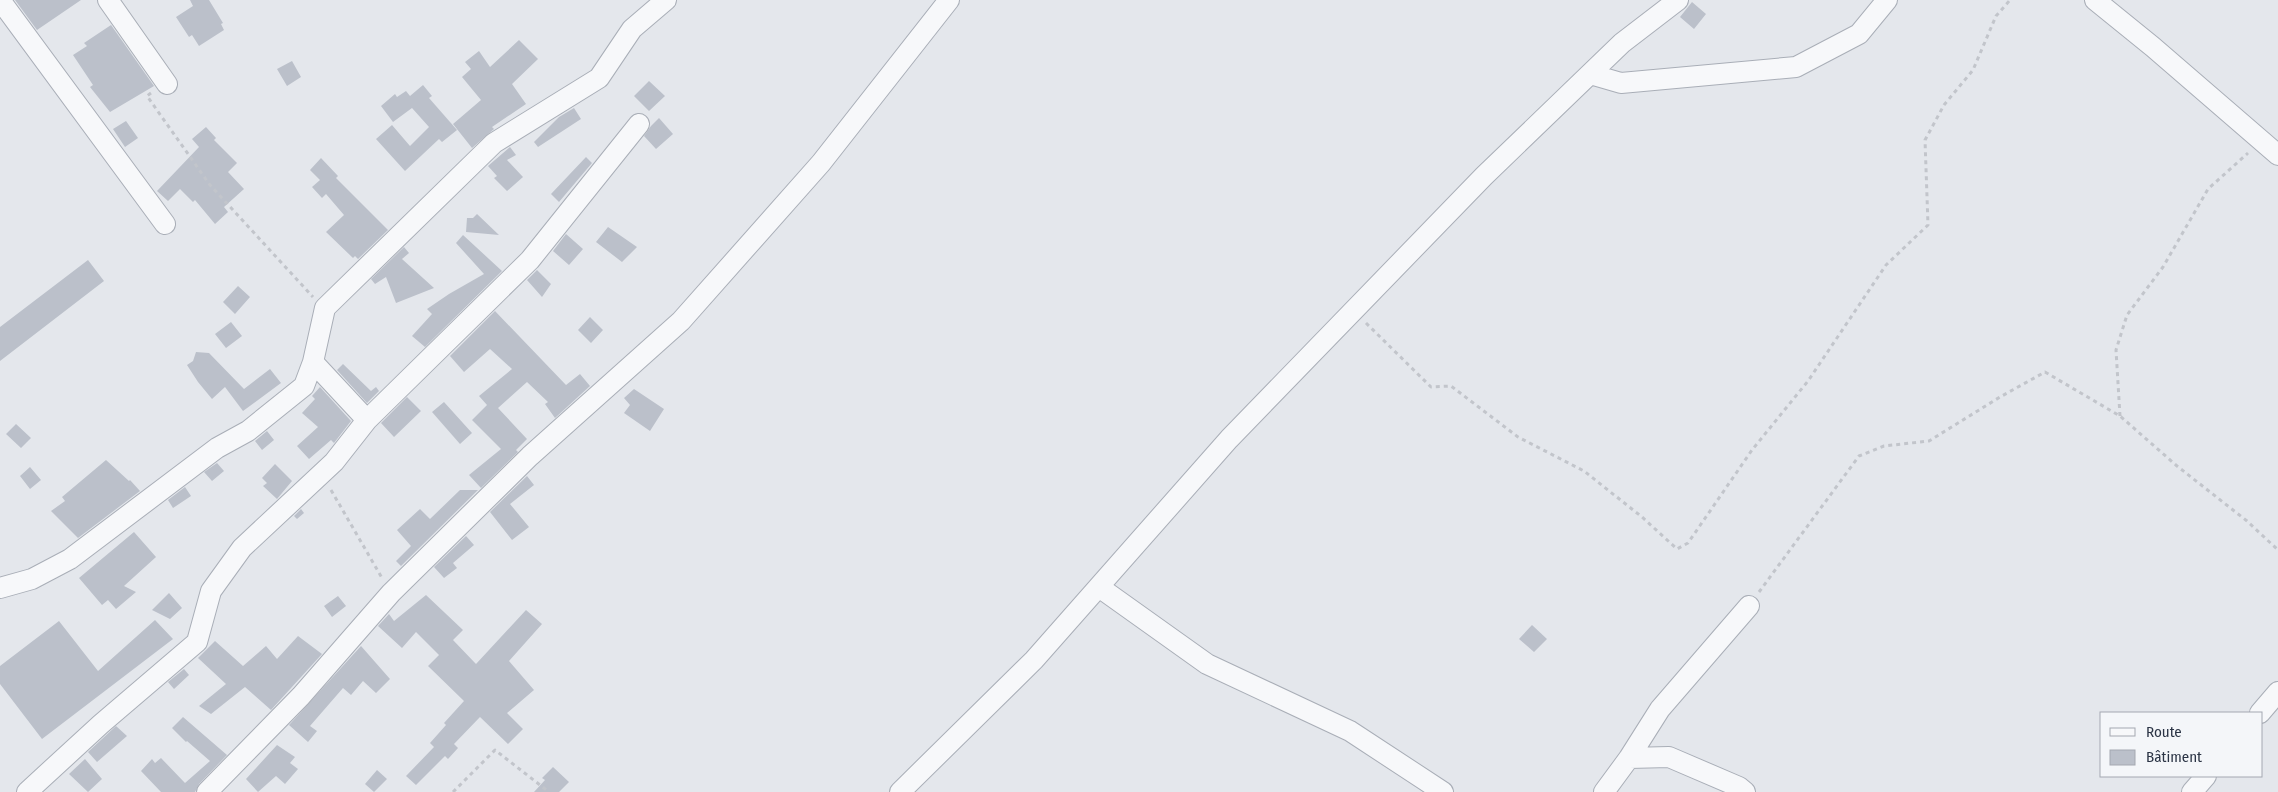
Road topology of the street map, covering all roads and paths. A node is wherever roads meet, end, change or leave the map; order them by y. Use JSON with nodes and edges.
{"nodes":[{"id":1,"x":0,"y":0,"type":"edge"},
{"id":2,"x":108,"y":0,"type":"edge"},
{"id":3,"x":666,"y":0,"type":"edge"},
{"id":4,"x":949,"y":0,"type":"edge"},
{"id":5,"x":1678,"y":0,"type":"edge"},
{"id":6,"x":1887,"y":0,"type":"edge"},
{"id":7,"x":2010,"y":0,"type":"edge"},
{"id":8,"x":2095,"y":0,"type":"edge"},
{"id":9,"x":1590,"y":74,"type":"junction"},
{"id":10,"x":167,"y":84,"type":"joint"},
{"id":11,"x":639,"y":124,"type":"dead end"},
{"id":12,"x":2262,"y":140,"type":"junction"},
{"id":13,"x":2278,"y":155,"type":"edge"},
{"id":14,"x":165,"y":224,"type":"dead end"},
{"id":15,"x":324,"y":308,"type":"junction"},
{"id":16,"x":1353,"y":310,"type":"junction"},
{"id":17,"x":313,"y":362,"type":"junction"},
{"id":18,"x":2120,"y":416,"type":"junction"},
{"id":19,"x":368,"y":420,"type":"junction"},
{"id":20,"x":334,"y":462,"type":"junction"},
{"id":21,"x":2278,"y":550,"type":"edge"},
{"id":22,"x":1099,"y":587,"type":"junction"},
{"id":23,"x":0,"y":588,"type":"edge"},
{"id":24,"x":391,"y":593,"type":"junction"},
{"id":25,"x":1748,"y":606,"type":"joint"},
{"id":26,"x":2278,"y":692,"type":"edge"},
{"id":27,"x":2261,"y":712,"type":"edge"},
{"id":28,"x":1629,"y":758,"type":"junction"},
{"id":29,"x":2205,"y":777,"type":"edge"},
{"id":30,"x":27,"y":792,"type":"edge"},
{"id":31,"x":207,"y":792,"type":"edge"},
{"id":32,"x":453,"y":792,"type":"edge"},
{"id":33,"x":550,"y":792,"type":"edge"},
{"id":34,"x":900,"y":792,"type":"edge"},
{"id":35,"x":1443,"y":792,"type":"edge"},
{"id":36,"x":1604,"y":792,"type":"edge"},
{"id":37,"x":1745,"y":792,"type":"edge"},
{"id":38,"x":2192,"y":792,"type":"edge"}],
"edges":[{"from":1,"to":14,"type":"street"},
{"from":2,"to":10,"type":"street"},
{"from":3,"to":15,"type":"street"},
{"from":4,"to":24,"type":"street"},
{"from":5,"to":9,"type":"street"},
{"from":6,"to":9,"type":"street"},
{"from":7,"to":16,"type":"path"},
{"from":8,"to":12,"type":"street"},
{"from":9,"to":16,"type":"street"},
{"from":10,"to":15,"type":"path"},
{"from":11,"to":19,"type":"street"},
{"from":12,"to":13,"type":"street"},
{"from":12,"to":18,"type":"path"},
{"from":15,"to":17,"type":"street"},
{"from":16,"to":22,"type":"street"},
{"from":17,"to":19,"type":"street"},
{"from":17,"to":23,"type":"street"},
{"from":18,"to":21,"type":"path"},
{"from":18,"to":25,"type":"path"},
{"from":19,"to":20,"type":"street"},
{"from":20,"to":24,"type":"path"},
{"from":20,"to":30,"type":"street"},
{"from":22,"to":34,"type":"street"},
{"from":22,"to":35,"type":"street"},
{"from":24,"to":31,"type":"street"},
{"from":25,"to":28,"type":"street"},
{"from":26,"to":27,"type":"street"},
{"from":28,"to":36,"type":"street"},
{"from":28,"to":37,"type":"street"},
{"from":29,"to":38,"type":"street"},
{"from":32,"to":33,"type":"path"}]}
